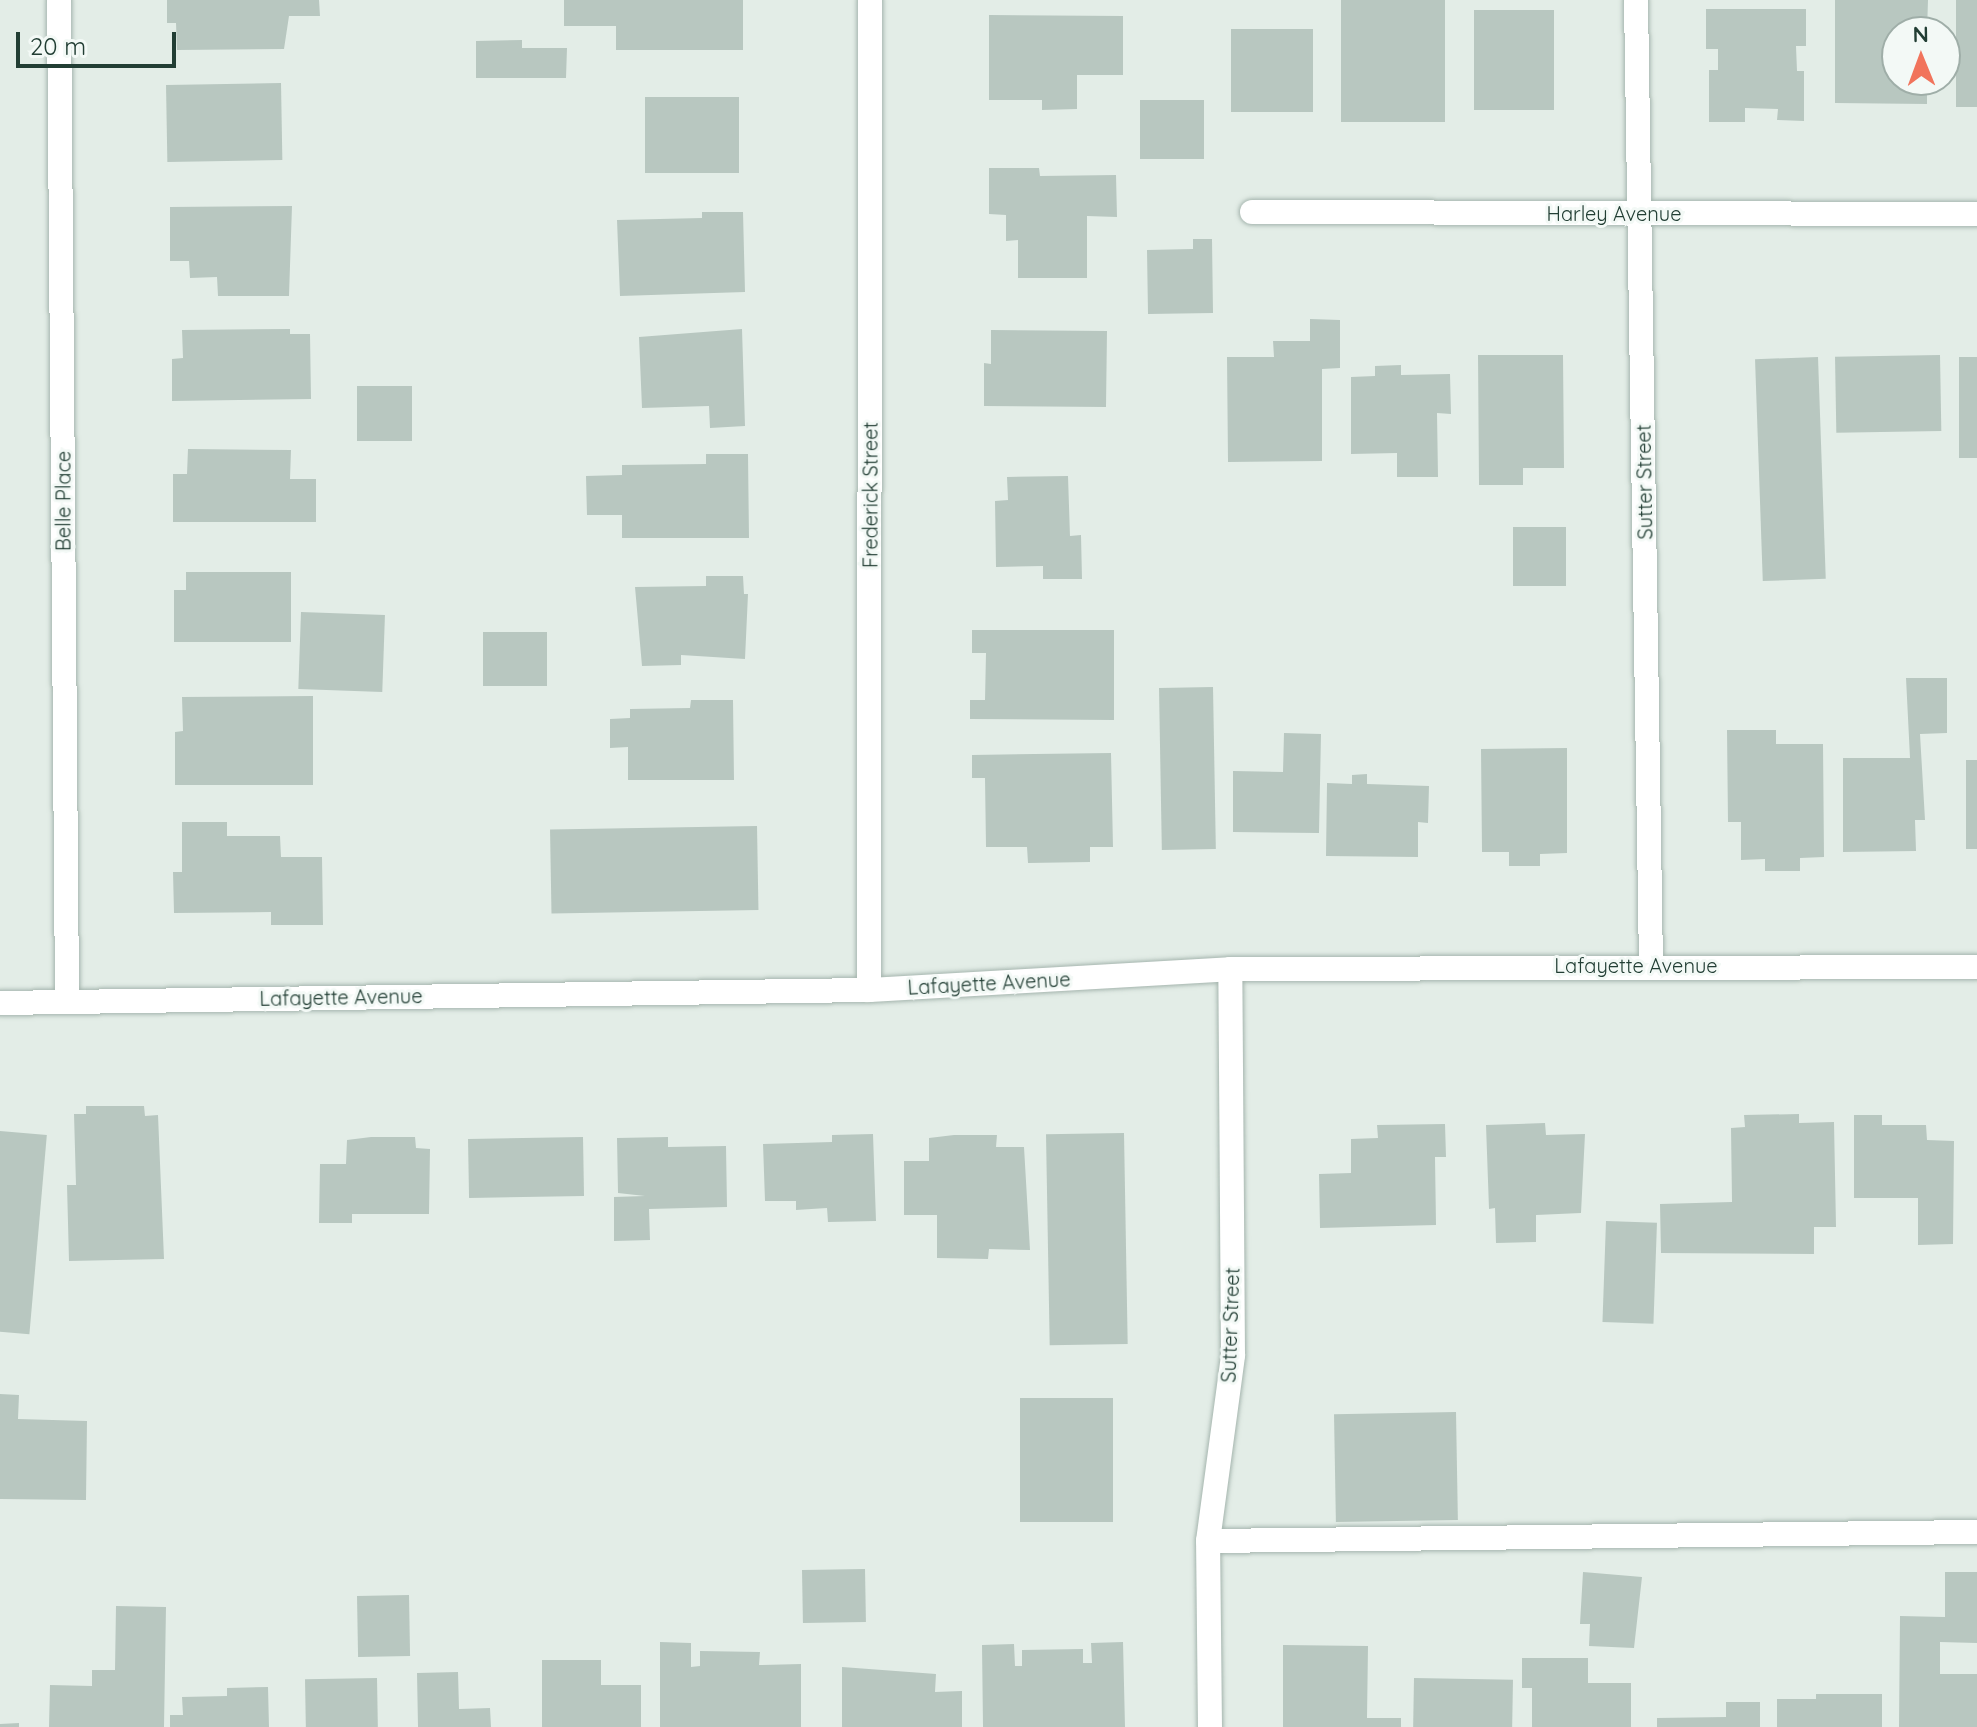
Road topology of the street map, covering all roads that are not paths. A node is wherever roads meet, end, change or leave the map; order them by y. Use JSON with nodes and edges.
{"nodes":[{"id":1,"x":59,"y":0,"type":"edge"},
{"id":2,"x":870,"y":0,"type":"edge"},
{"id":3,"x":1636,"y":0,"type":"edge"},
{"id":4,"x":1252,"y":212,"type":"dead end"},
{"id":5,"x":1639,"y":214,"type":"junction"},
{"id":6,"x":1977,"y":214,"type":"edge"},
{"id":7,"x":1651,"y":964,"type":"junction"},
{"id":8,"x":1977,"y":967,"type":"edge"},
{"id":9,"x":1230,"y":969,"type":"junction"},
{"id":10,"x":869,"y":990,"type":"junction"},
{"id":11,"x":67,"y":1001,"type":"junction"},
{"id":12,"x":0,"y":1003,"type":"edge"},
{"id":13,"x":1977,"y":1532,"type":"edge"},
{"id":14,"x":1208,"y":1541,"type":"junction"},
{"id":15,"x":1210,"y":1727,"type":"edge"}],
"edges":[{"from":1,"to":11,"type":"street","name":"Belle Place"},
{"from":2,"to":10,"type":"street","name":"Frederick Street"},
{"from":3,"to":5,"type":"street","name":"Sutter Street"},
{"from":4,"to":5,"type":"street","name":"Harley Avenue"},
{"from":5,"to":6,"type":"street","name":"Harley Avenue"},
{"from":5,"to":7,"type":"street","name":"Sutter Street"},
{"from":7,"to":8,"type":"street","name":"Lafayette Avenue"},
{"from":7,"to":9,"type":"street","name":"Lafayette Avenue"},
{"from":9,"to":10,"type":"street","name":"Lafayette Avenue"},
{"from":9,"to":14,"type":"street","name":"Sutter Street"},
{"from":10,"to":11,"type":"street","name":"Lafayette Avenue"},
{"from":11,"to":12,"type":"street","name":"Lafayette Avenue"},
{"from":13,"to":14,"type":"street"},
{"from":14,"to":15,"type":"street","name":"Sutter Street"}]}
